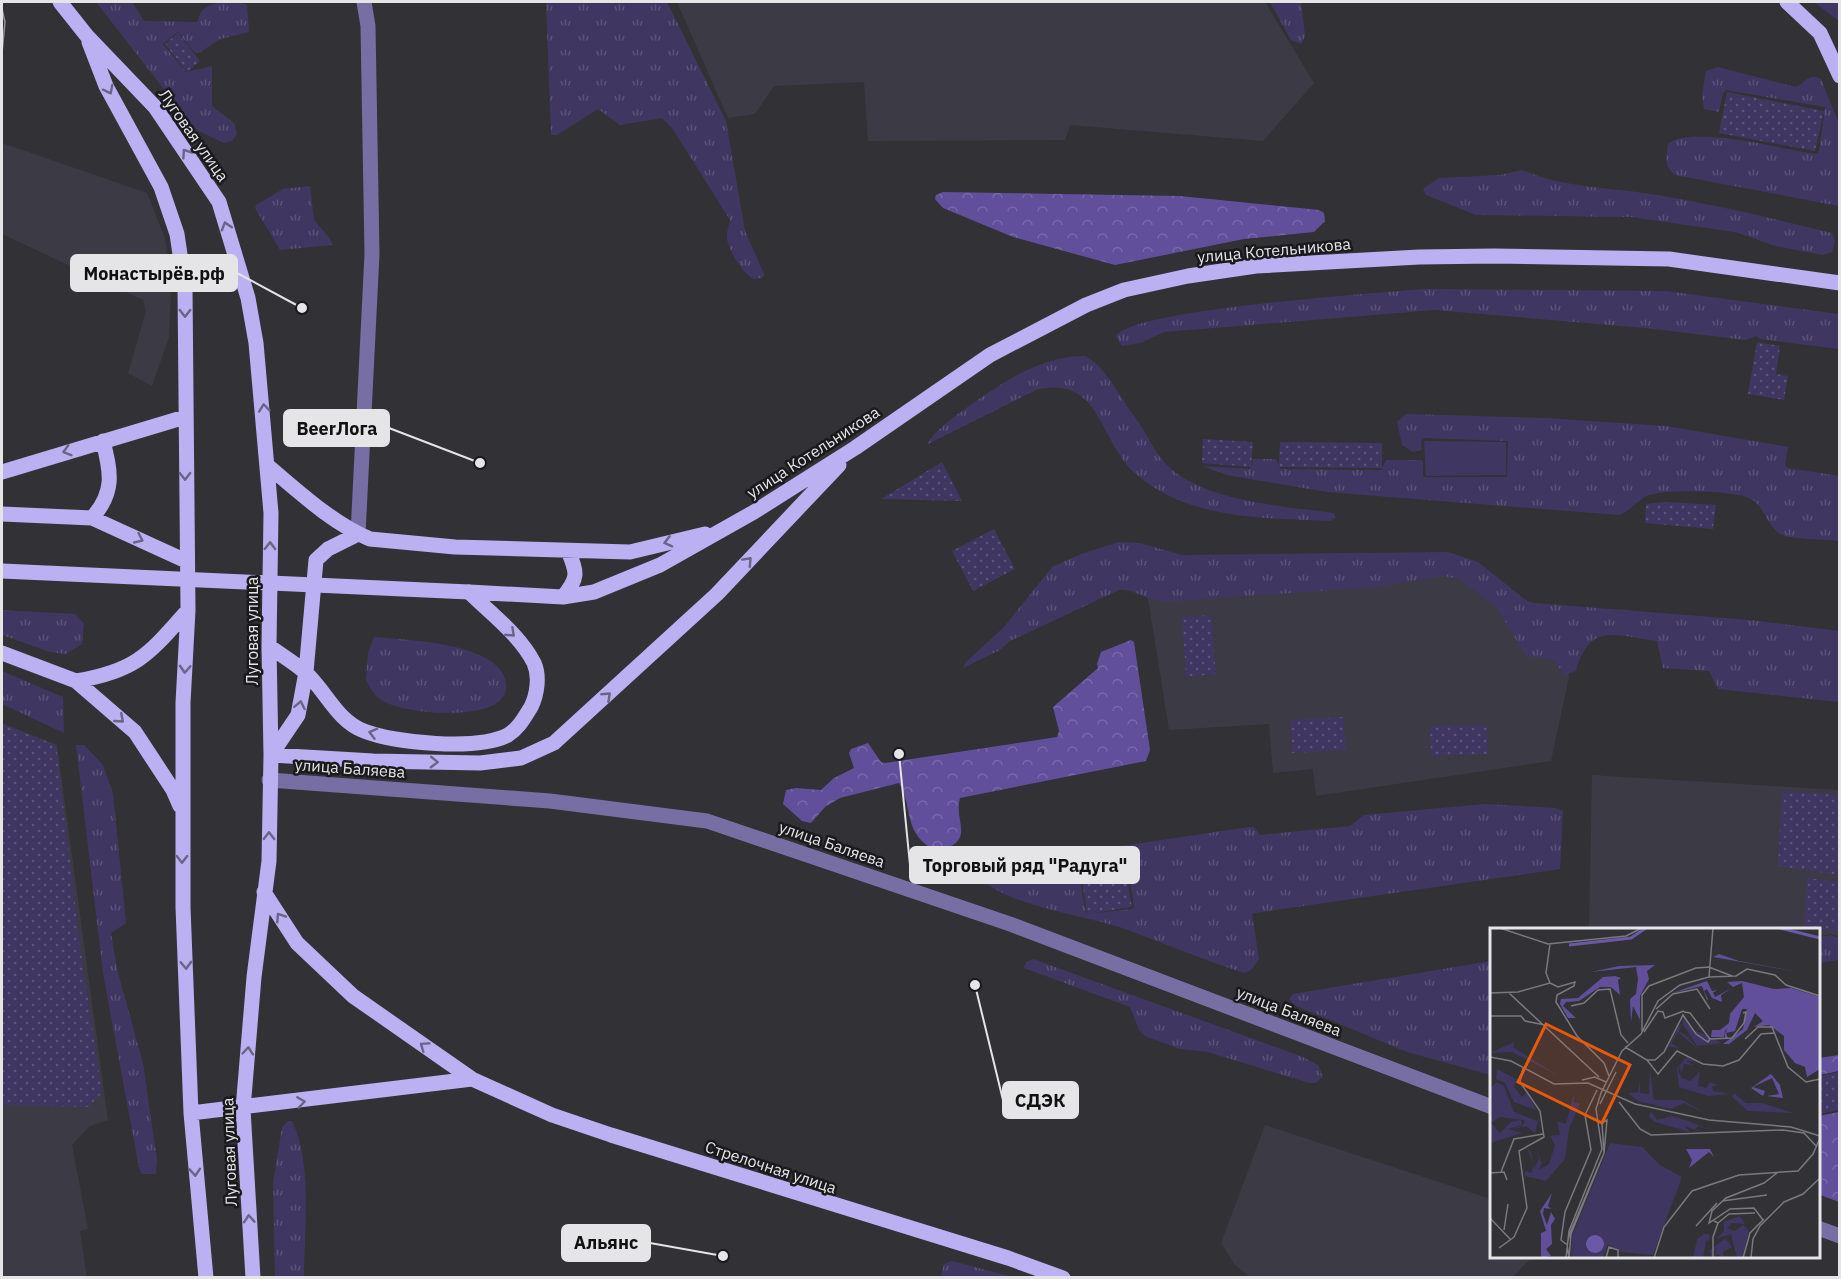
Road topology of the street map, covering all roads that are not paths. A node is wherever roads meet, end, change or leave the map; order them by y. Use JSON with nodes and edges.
{"nodes":[{"id":1,"x":60,"y":2,"type":"edge"},
{"id":2,"x":364,"y":2,"type":"edge"},
{"id":3,"x":1787,"y":2,"type":"edge"},
{"id":4,"x":87,"y":36,"type":"junction"},
{"id":5,"x":1839,"y":76,"type":"edge"},
{"id":6,"x":1839,"y":284,"type":"edge"},
{"id":7,"x":185,"y":417,"type":"junction"},
{"id":8,"x":103,"y":441,"type":"junction"},
{"id":9,"x":855,"y":448,"type":"junction"},
{"id":10,"x":268,"y":466,"type":"junction"},
{"id":11,"x":2,"y":471,"type":"edge"},
{"id":12,"x":2,"y":514,"type":"edge"},
{"id":13,"x":92,"y":518,"type":"junction"},
{"id":14,"x":725,"y":529,"type":"junction"},
{"id":15,"x":358,"y":534,"type":"junction"},
{"id":16,"x":568,"y":551,"type":"junction"},
{"id":17,"x":186,"y":561,"type":"junction"},
{"id":18,"x":2,"y":571,"type":"edge"},
{"id":19,"x":469,"y":592,"type":"junction"},
{"id":20,"x":563,"y":597,"type":"junction"},
{"id":21,"x":188,"y":610,"type":"junction"},
{"id":22,"x":268,"y":646,"type":"junction"},
{"id":23,"x":2,"y":653,"type":"edge"},
{"id":24,"x":306,"y":672,"type":"junction"},
{"id":25,"x":76,"y":681,"type":"junction"},
{"id":26,"x":271,"y":755,"type":"junction"},
{"id":27,"x":269,"y":780,"type":"junction"},
{"id":28,"x":182,"y":812,"type":"junction"},
{"id":29,"x":264,"y":892,"type":"junction"},
{"id":30,"x":472,"y":1079,"type":"junction"},
{"id":31,"x":1490,"y":1107,"type":"edge"},
{"id":32,"x":243,"y":1109,"type":"junction"},
{"id":33,"x":191,"y":1113,"type":"junction"},
{"id":34,"x":1820,"y":1229,"type":"edge"},
{"id":35,"x":1839,"y":1236,"type":"edge"},
{"id":36,"x":206,"y":1278,"type":"edge"},
{"id":37,"x":253,"y":1278,"type":"edge"},
{"id":38,"x":1063,"y":1278,"type":"edge"}],
"edges":[{"from":1,"to":4,"type":"main road","name":"Луговая улица"},
{"from":2,"to":15,"type":"street"},
{"from":3,"to":5,"type":"main road"},
{"from":4,"to":7,"type":"main road","name":"Луговая улица","one_way":true},
{"from":10,"to":4,"type":"main road","name":"Луговая улица","one_way":true},
{"from":6,"to":9,"type":"main road","name":"улица Котельникова"},
{"from":7,"to":8,"type":"main road"},
{"from":7,"to":17,"type":"main road","name":"Луговая улица","one_way":true},
{"from":8,"to":11,"type":"main road","one_way":true},
{"from":8,"to":13,"type":"main road"},
{"from":9,"to":14,"type":"main road","name":"улица Котельникова"},
{"from":26,"to":9,"type":"main road","one_way":true},
{"from":10,"to":15,"type":"main road"},
{"from":22,"to":10,"type":"main road","name":"Луговая улица","one_way":true},
{"from":12,"to":13,"type":"main road"},
{"from":13,"to":17,"type":"main road","one_way":true},
{"from":14,"to":16,"type":"main road","one_way":true},
{"from":14,"to":20,"type":"main road","name":"улица Котельникова"},
{"from":15,"to":16,"type":"main road"},
{"from":15,"to":24,"type":"main road"},
{"from":16,"to":20,"type":"main road"},
{"from":17,"to":21,"type":"main road","name":"Луговая улица"},
{"from":18,"to":19,"type":"main road","name":"улица Котельникова","bridge":true},
{"from":19,"to":20,"type":"main road","name":"улица Котельникова"},
{"from":19,"to":24,"type":"main road","one_way":true},
{"from":21,"to":25,"type":"main road"},
{"from":21,"to":28,"type":"main road","name":"Луговая улица","one_way":true},
{"from":22,"to":24,"type":"main road"},
{"from":22,"to":26,"type":"main road","name":"Луговая улица"},
{"from":23,"to":25,"type":"main road"},
{"from":26,"to":24,"type":"main road","one_way":true},
{"from":25,"to":28,"type":"main road","one_way":true},
{"from":26,"to":27,"type":"main road","name":"Луговая улица"},
{"from":29,"to":27,"type":"main road","name":"Луговая улица","one_way":true},
{"from":27,"to":31,"type":"street","name":"улица Баляева"},
{"from":28,"to":33,"type":"main road","name":"Луговая улица","one_way":true},
{"from":30,"to":29,"type":"main road","name":"Стрелочная улица","one_way":true},
{"from":32,"to":29,"type":"main road","name":"Луговая улица","one_way":true},
{"from":32,"to":30,"type":"main road","one_way":true},
{"from":30,"to":38,"type":"main road","name":"Стрелочная улица"},
{"from":32,"to":33,"type":"main road"},
{"from":37,"to":32,"type":"main road","name":"Луговая улица","one_way":true},
{"from":33,"to":36,"type":"main road","name":"Луговая улица","one_way":true},
{"from":34,"to":35,"type":"street"}]}
